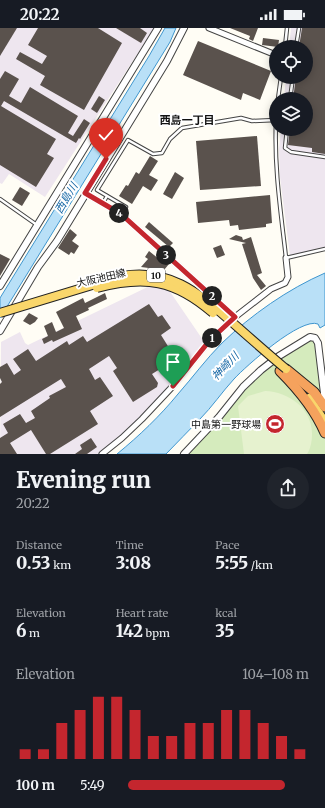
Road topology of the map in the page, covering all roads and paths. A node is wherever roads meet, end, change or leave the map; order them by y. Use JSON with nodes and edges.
{"nodes":[{"id":1,"x":158,"y":28,"type":"edge"},
{"id":2,"x":184,"y":28,"type":"edge"},
{"id":3,"x":209,"y":28,"type":"edge"},
{"id":4,"x":287,"y":28,"type":"edge"},
{"id":5,"x":298,"y":28,"type":"edge"},
{"id":6,"x":285,"y":40,"type":"edge"},
{"id":7,"x":297,"y":40,"type":"edge"},
{"id":8,"x":269,"y":52,"type":"edge"},
{"id":9,"x":269,"y":121,"type":"edge"},
{"id":10,"x":275,"y":136,"type":"edge"},
{"id":11,"x":286,"y":136,"type":"edge"},
{"id":12,"x":325,"y":157,"type":"edge"},
{"id":13,"x":85,"y":193,"type":"junction"},
{"id":14,"x":107,"y":196,"type":"junction"},
{"id":15,"x":0,"y":199,"type":"edge"},
{"id":16,"x":103,"y":203,"type":"junction"},
{"id":17,"x":126,"y":207,"type":"dead end"},
{"id":18,"x":38,"y":225,"type":"junction"},
{"id":19,"x":325,"y":249,"type":"edge"},
{"id":20,"x":286,"y":258,"type":"junction"},
{"id":21,"x":0,"y":286,"type":"edge"},
{"id":22,"x":0,"y":313,"type":"edge"},
{"id":23,"x":235,"y":317,"type":"junction"},
{"id":24,"x":0,"y":318,"type":"edge"},
{"id":25,"x":0,"y":331,"type":"edge"},
{"id":26,"x":283,"y":370,"type":"junction"},
{"id":27,"x":325,"y":402,"type":"edge"},
{"id":28,"x":325,"y":406,"type":"edge"},
{"id":29,"x":325,"y":414,"type":"edge"},
{"id":30,"x":325,"y":422,"type":"edge"},
{"id":31,"x":325,"y":433,"type":"edge"},
{"id":32,"x":102,"y":454,"type":"edge"},
{"id":33,"x":184,"y":454,"type":"edge"}],
"edges":[{"from":1,"to":18,"type":"street"},
{"from":2,"to":13,"type":"street"},
{"from":3,"to":8,"type":"street"},
{"from":4,"to":6,"type":"lane"},
{"from":5,"to":7,"type":"lane"},
{"from":9,"to":14,"type":"lane"},
{"from":10,"to":20,"type":"lane"},
{"from":11,"to":12,"type":"lane"},
{"from":13,"to":16,"type":"street"},
{"from":13,"to":25,"type":"street"},
{"from":14,"to":16,"type":"lane"},
{"from":14,"to":17,"type":"lane"},
{"from":15,"to":18,"type":"lane"},
{"from":16,"to":23,"type":"street"},
{"from":18,"to":21,"type":"street"},
{"from":19,"to":20,"type":"lane"},
{"from":20,"to":23,"type":"street"},
{"from":22,"to":26,"type":"main road","name":"大阪池田線","number":"10","bridge":true},
{"from":23,"to":32,"type":"street"},
{"from":24,"to":26,"type":"main road","name":"大阪池田線","number":"10","bridge":true},
{"from":26,"to":28,"type":"highway"},
{"from":26,"to":29,"type":"main road","name":"大阪池田線","number":"10"},
{"from":26,"to":30,"type":"main road","name":"大阪池田線","number":"10"},
{"from":26,"to":31,"type":"highway"},
{"from":27,"to":33,"type":"street"}]}
